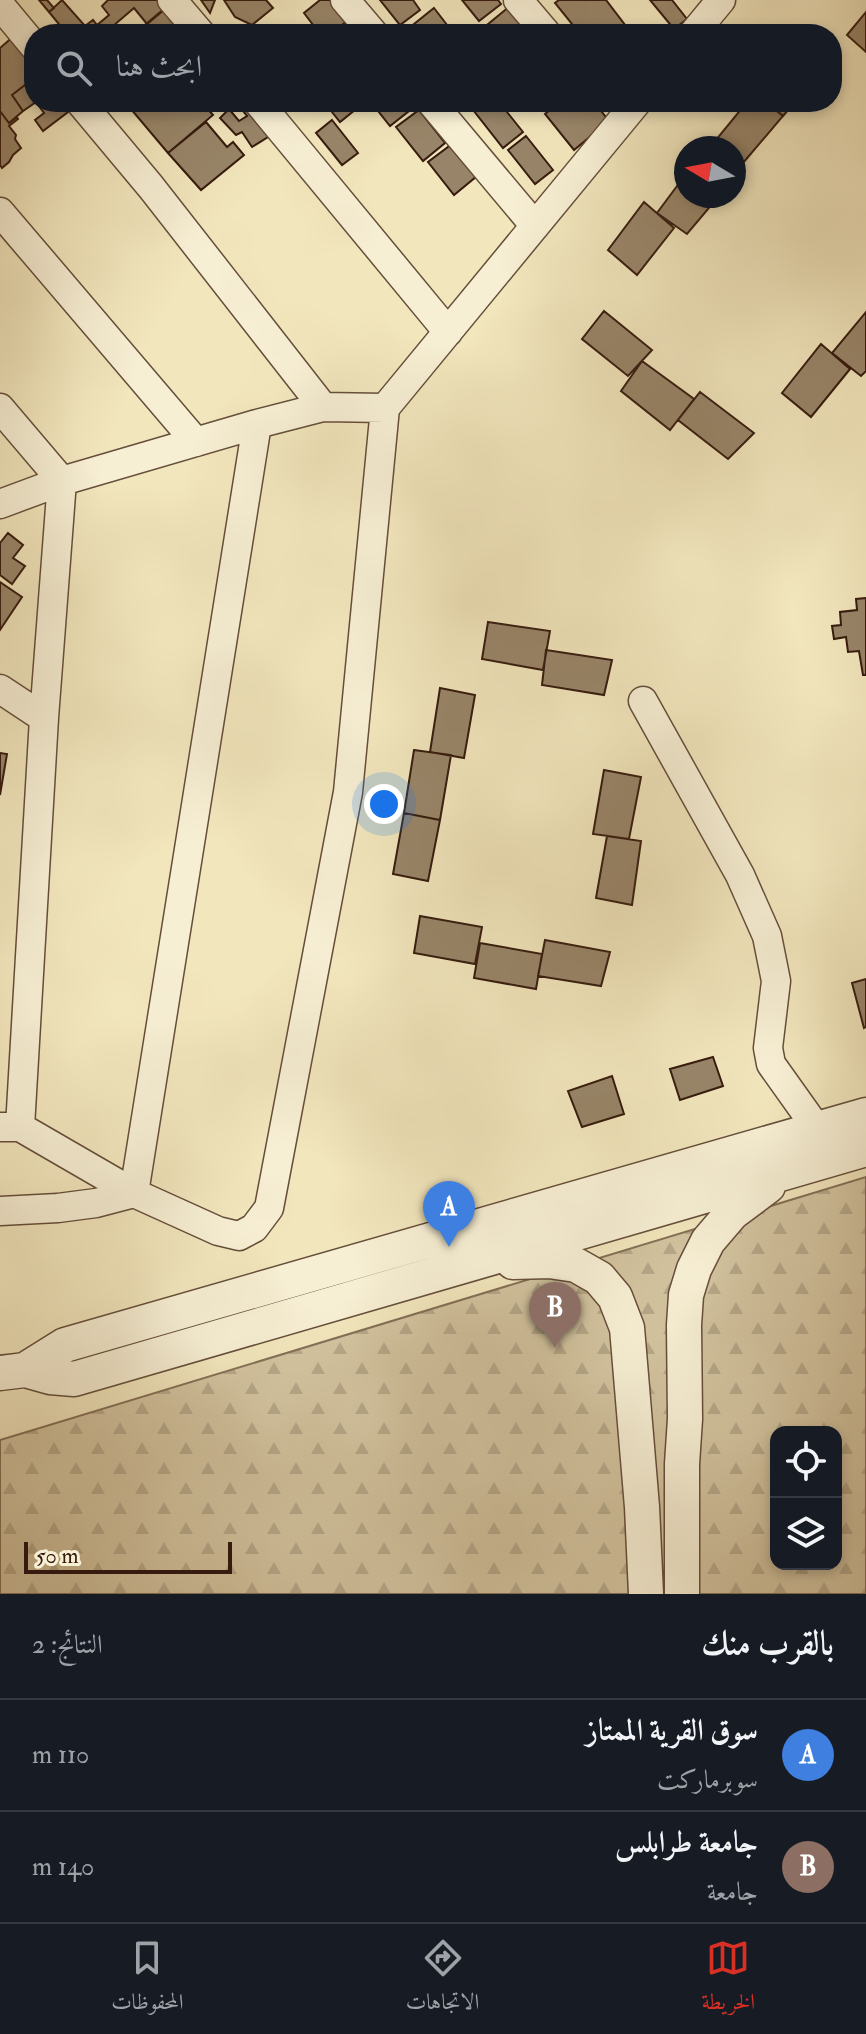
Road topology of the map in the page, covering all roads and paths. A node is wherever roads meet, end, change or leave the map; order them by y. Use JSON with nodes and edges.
{"nodes":[{"id":1,"x":172,"y":0,"type":"edge"},
{"id":2,"x":345,"y":0,"type":"edge"},
{"id":3,"x":518,"y":0,"type":"edge"},
{"id":4,"x":0,"y":5,"type":"edge"},
{"id":5,"x":192,"y":24,"type":"edge"},
{"id":6,"x":365,"y":24,"type":"edge"},
{"id":7,"x":538,"y":24,"type":"edge"},
{"id":8,"x":24,"y":34,"type":"edge"},
{"id":9,"x":88,"y":112,"type":"edge"},
{"id":10,"x":266,"y":112,"type":"edge"},
{"id":11,"x":439,"y":112,"type":"edge"},
{"id":12,"x":619,"y":112,"type":"edge"},
{"id":13,"x":0,"y":212,"type":"edge"},
{"id":14,"x":535,"y":226,"type":"junction"},
{"id":15,"x":448,"y":332,"type":"junction"},
{"id":16,"x":323,"y":407,"type":"junction"},
{"id":17,"x":0,"y":408,"type":"edge"},
{"id":18,"x":385,"y":408,"type":"junction"},
{"id":19,"x":257,"y":424,"type":"junction"},
{"id":20,"x":196,"y":442,"type":"junction"},
{"id":21,"x":62,"y":481,"type":"junction"},
{"id":22,"x":0,"y":504,"type":"edge"},
{"id":23,"x":0,"y":689,"type":"edge"},
{"id":24,"x":643,"y":701,"type":"dead end"},
{"id":25,"x":44,"y":718,"type":"junction"},
{"id":26,"x":866,"y":1115,"type":"edge"},
{"id":27,"x":10,"y":1127,"type":"edge"},
{"id":28,"x":818,"y":1130,"type":"junction"},
{"id":29,"x":866,"y":1149,"type":"edge"},
{"id":30,"x":783,"y":1175,"type":"junction"},
{"id":31,"x":134,"y":1193,"type":"junction"},
{"id":32,"x":0,"y":1211,"type":"edge"},
{"id":33,"x":473,"y":1263,"type":"junction"},
{"id":34,"x":12,"y":1372,"type":"edge"},
{"id":35,"x":685,"y":1419,"type":"junction"},
{"id":36,"x":636,"y":1423,"type":"junction"},
{"id":37,"x":642,"y":1507,"type":"junction"},
{"id":38,"x":682,"y":1508,"type":"junction"},
{"id":39,"x":646,"y":1594,"type":"edge"},
{"id":40,"x":682,"y":1594,"type":"edge"}],
"edges":[{"from":1,"to":5,"type":"street"},
{"from":2,"to":6,"type":"street"},
{"from":3,"to":7,"type":"street"},
{"from":4,"to":8,"type":"street"},
{"from":9,"to":16,"type":"street"},
{"from":10,"to":15,"type":"street"},
{"from":11,"to":14,"type":"street"},
{"from":12,"to":14,"type":"street"},
{"from":13,"to":20,"type":"street"},
{"from":14,"to":15,"type":"street"},
{"from":15,"to":18,"type":"street"},
{"from":16,"to":18,"type":"street"},
{"from":16,"to":19,"type":"street"},
{"from":17,"to":21,"type":"street"},
{"from":18,"to":31,"type":"street"},
{"from":19,"to":20,"type":"street"},
{"from":19,"to":31,"type":"street"},
{"from":20,"to":21,"type":"street"},
{"from":21,"to":22,"type":"street"},
{"from":21,"to":25,"type":"street"},
{"from":23,"to":25,"type":"street"},
{"from":24,"to":28,"type":"street"},
{"from":25,"to":27,"type":"street"},
{"from":26,"to":28,"type":"street"},
{"from":27,"to":31,"type":"street"},
{"from":28,"to":34,"type":"street"},
{"from":29,"to":30,"type":"street"},
{"from":30,"to":33,"type":"street"},
{"from":30,"to":35,"type":"street"},
{"from":31,"to":32,"type":"street"},
{"from":33,"to":34,"type":"street"},
{"from":33,"to":36,"type":"street"},
{"from":35,"to":36,"type":"street"},
{"from":35,"to":38,"type":"street"},
{"from":36,"to":37,"type":"street"},
{"from":37,"to":38,"type":"street"},
{"from":37,"to":39,"type":"street"},
{"from":38,"to":40,"type":"street"}]}
